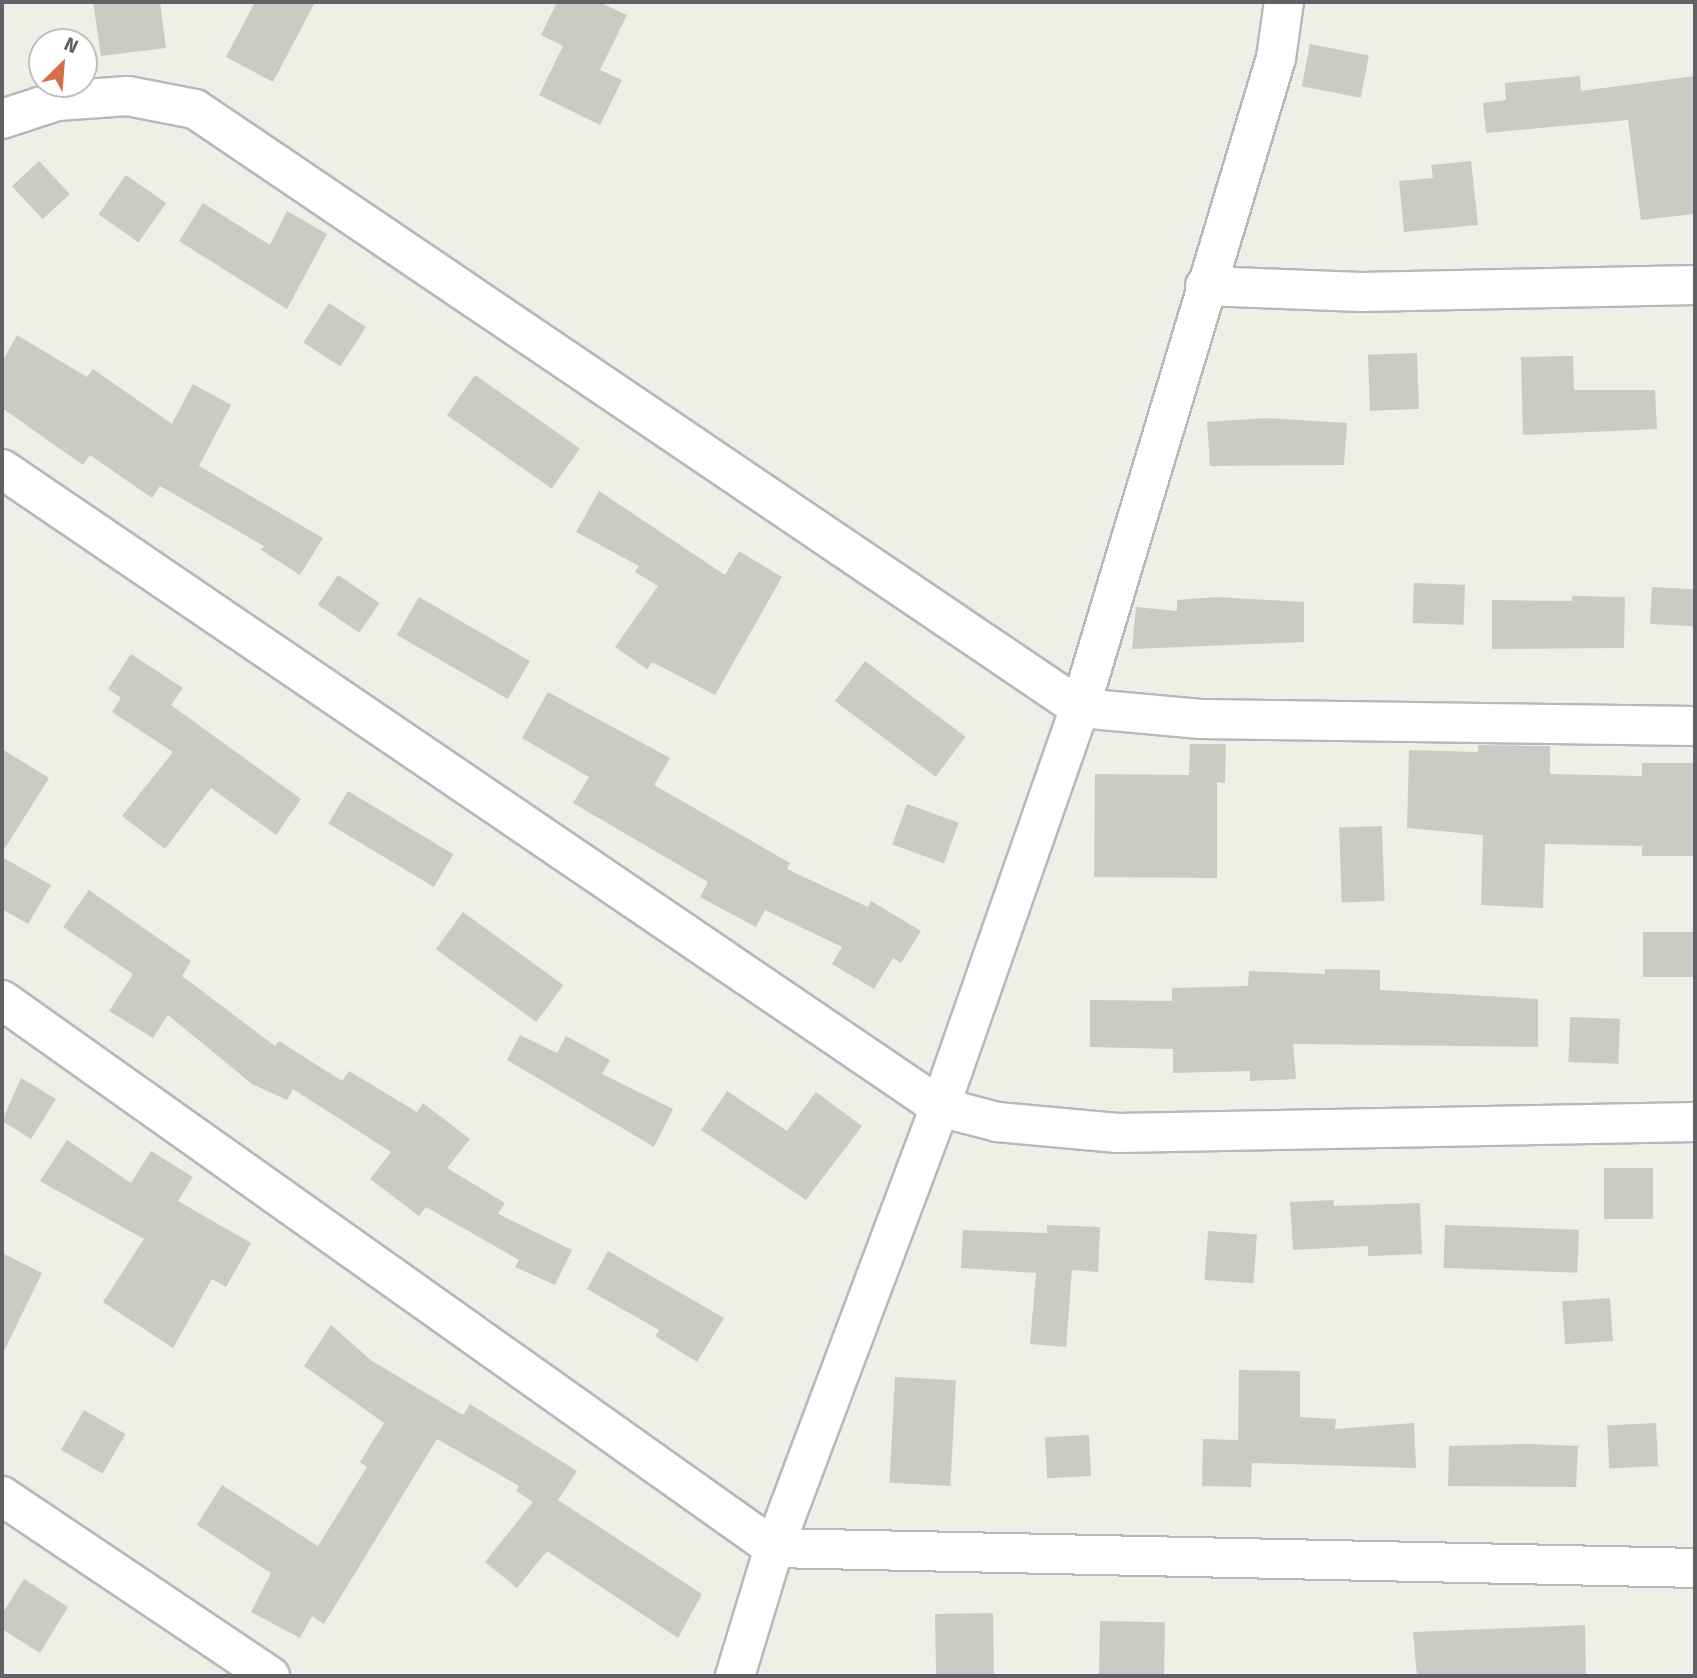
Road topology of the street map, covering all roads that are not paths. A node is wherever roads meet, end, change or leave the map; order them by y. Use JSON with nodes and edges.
{"nodes":[{"id":1,"x":1284,"y":2,"type":"edge"},
{"id":2,"x":2,"y":119,"type":"edge"},
{"id":3,"x":1695,"y":285,"type":"edge"},
{"id":4,"x":1205,"y":286,"type":"junction"},
{"id":5,"x":2,"y":469,"type":"edge"},
{"id":6,"x":1080,"y":708,"type":"junction"},
{"id":7,"x":1695,"y":726,"type":"edge"},
{"id":8,"x":2,"y":1000,"type":"edge"},
{"id":9,"x":940,"y":1107,"type":"junction"},
{"id":10,"x":1695,"y":1122,"type":"edge"},
{"id":11,"x":2,"y":1496,"type":"edge"},
{"id":12,"x":774,"y":1548,"type":"junction"},
{"id":13,"x":1695,"y":1568,"type":"edge"},
{"id":14,"x":270,"y":1676,"type":"edge"},
{"id":15,"x":735,"y":1676,"type":"edge"}],
"edges":[{"from":1,"to":4,"type":"street"},
{"from":2,"to":6,"type":"street"},
{"from":3,"to":4,"type":"street"},
{"from":4,"to":6,"type":"street"},
{"from":5,"to":9,"type":"street"},
{"from":6,"to":7,"type":"street"},
{"from":6,"to":9,"type":"street"},
{"from":8,"to":12,"type":"street"},
{"from":9,"to":10,"type":"street"},
{"from":9,"to":12,"type":"street"},
{"from":11,"to":14,"type":"street"},
{"from":12,"to":13,"type":"street"},
{"from":12,"to":15,"type":"street"}]}
